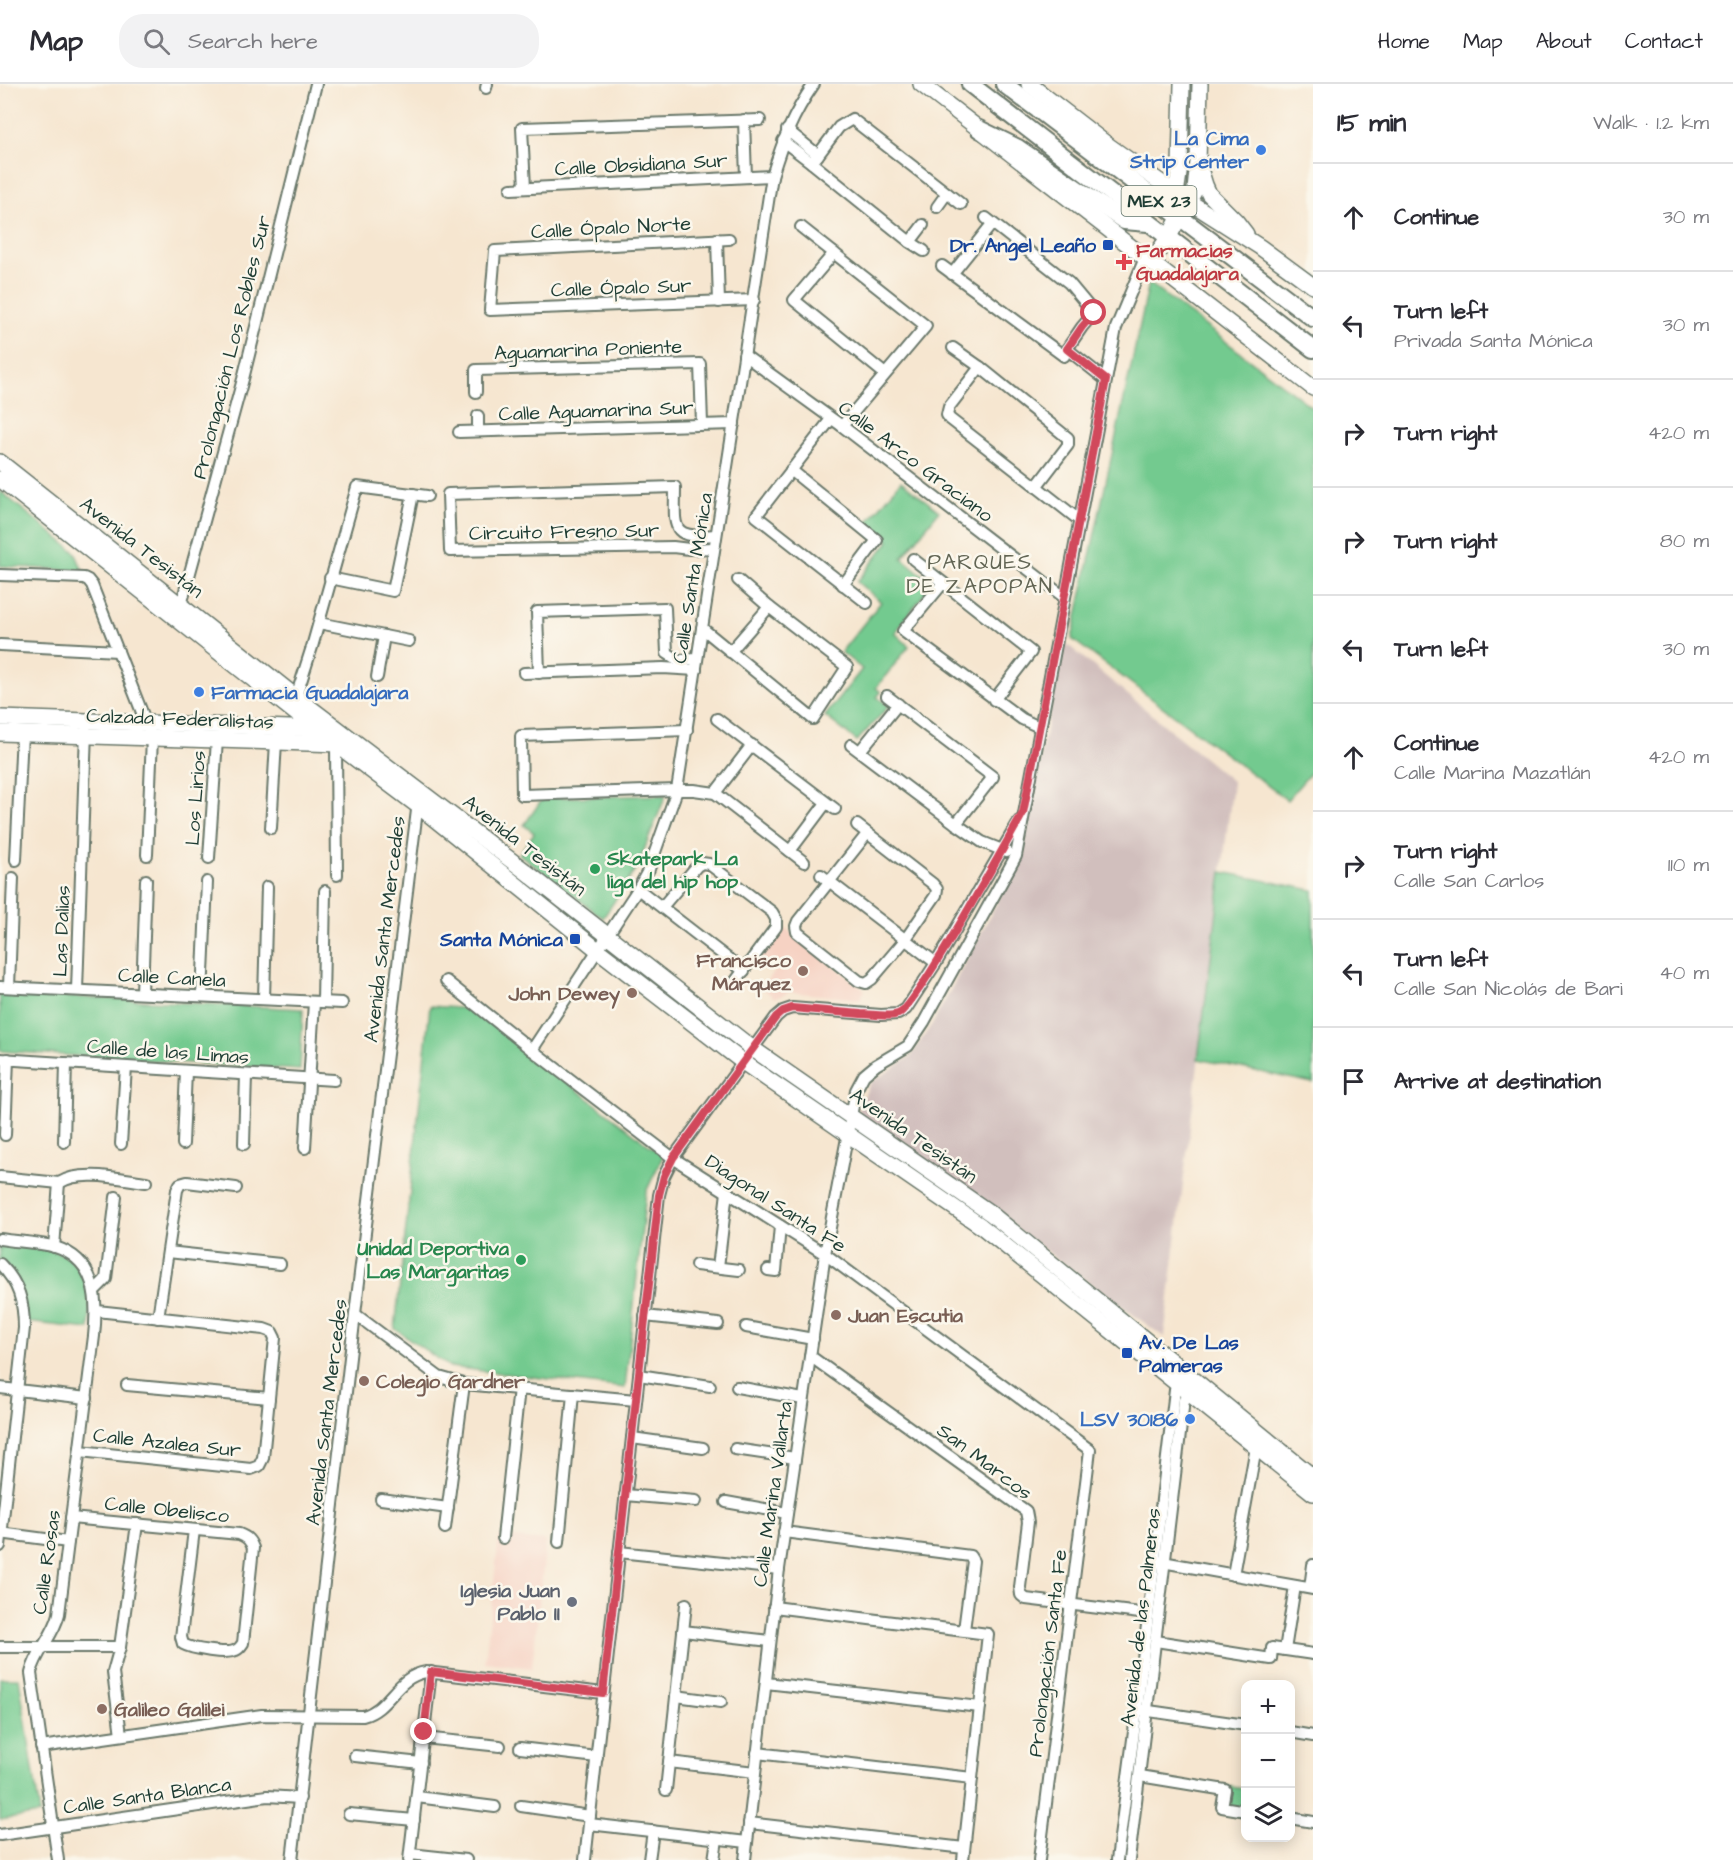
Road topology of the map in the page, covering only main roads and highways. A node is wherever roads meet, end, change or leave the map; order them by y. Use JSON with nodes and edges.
{"nodes":[{"id":1,"x":970,"y":84,"type":"edge"},
{"id":2,"x":1004,"y":84,"type":"edge"},
{"id":3,"x":979,"y":129,"type":"road end"},
{"id":4,"x":1159,"y":231,"type":"junction"},
{"id":5,"x":1313,"y":318,"type":"edge"},
{"id":6,"x":1313,"y":349,"type":"edge"}],
"edges":[{"from":1,"to":4,"type":"main road","number":"MEX 23"},
{"from":2,"to":5,"type":"main road","number":"MEX 23"},
{"from":3,"to":4,"type":"main road"},
{"from":4,"to":6,"type":"main road","number":"MEX 23"}]}
